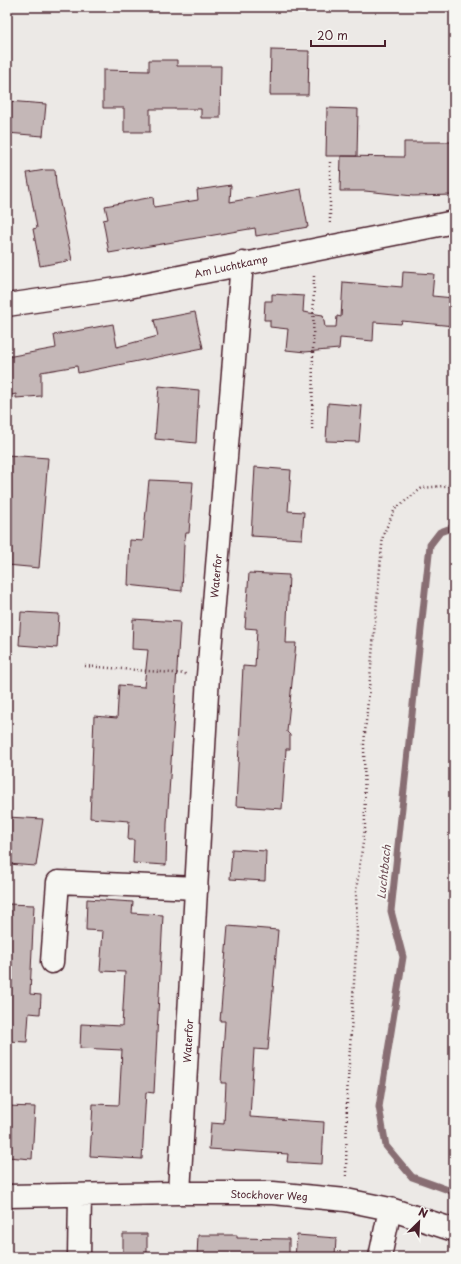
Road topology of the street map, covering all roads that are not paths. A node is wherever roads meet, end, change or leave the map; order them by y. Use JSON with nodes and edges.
{"nodes":[{"id":1,"x":454,"y":222,"type":"edge"},
{"id":2,"x":242,"y":263,"type":"junction"},
{"id":3,"x":7,"y":305,"type":"edge"},
{"id":4,"x":197,"y":888,"type":"junction"},
{"id":5,"x":52,"y":962,"type":"dead end"},
{"id":6,"x":179,"y":1193,"type":"junction"},
{"id":7,"x":80,"y":1195,"type":"junction"},
{"id":8,"x":7,"y":1196,"type":"edge"},
{"id":9,"x":390,"y":1209,"type":"junction"},
{"id":10,"x":454,"y":1230,"type":"edge"},
{"id":11,"x":79,"y":1257,"type":"edge"},
{"id":12,"x":380,"y":1257,"type":"edge"}],
"edges":[{"from":1,"to":2,"type":"street","name":"Am Luchtkamp"},
{"from":2,"to":3,"type":"street","name":"Am Luchtkamp"},
{"from":2,"to":4,"type":"street","name":"Waterfor"},
{"from":4,"to":5,"type":"street"},
{"from":4,"to":6,"type":"street","name":"Waterfor"},
{"from":6,"to":7,"type":"street","name":"Stockhover Weg"},
{"from":6,"to":9,"type":"street","name":"Stockhover Weg"},
{"from":7,"to":8,"type":"street","name":"Stockhover Weg"},
{"from":7,"to":11,"type":"street"},
{"from":9,"to":10,"type":"street","name":"Stockhover Weg"},
{"from":9,"to":12,"type":"street"}]}
